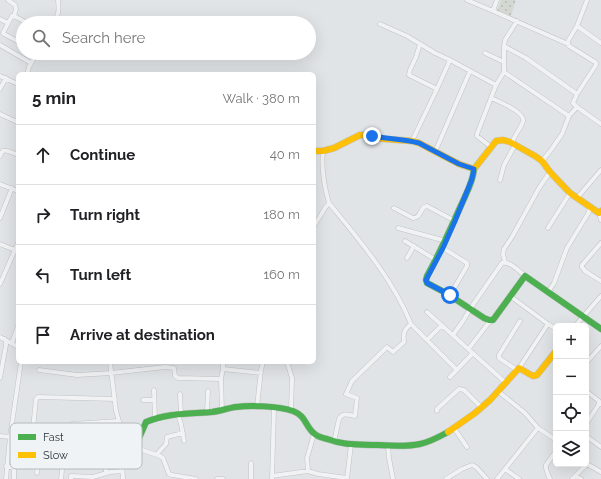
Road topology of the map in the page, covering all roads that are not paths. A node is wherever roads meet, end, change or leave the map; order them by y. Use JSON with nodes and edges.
{"nodes":[{"id":1,"x":8,"y":0,"type":"edge"},
{"id":2,"x":58,"y":0,"type":"edge"},
{"id":3,"x":467,"y":0,"type":"edge"},
{"id":4,"x":497,"y":0,"type":"edge"},
{"id":5,"x":587,"y":0,"type":"edge"},
{"id":6,"x":493,"y":11,"type":"junction"},
{"id":7,"x":14,"y":16,"type":"joint"},
{"id":8,"x":57,"y":16,"type":"edge"},
{"id":9,"x":0,"y":19,"type":"edge"},
{"id":10,"x":517,"y":21,"type":"junction"},
{"id":11,"x":8,"y":23,"type":"junction"},
{"id":12,"x":380,"y":24,"type":"dead end"},
{"id":13,"x":577,"y":26,"type":"junction"},
{"id":14,"x":1,"y":32,"type":"edge"},
{"id":15,"x":16,"y":40,"type":"edge"},
{"id":16,"x":601,"y":43,"type":"edge"},
{"id":17,"x":420,"y":44,"type":"junction"},
{"id":18,"x":568,"y":44,"type":"junction"},
{"id":19,"x":0,"y":45,"type":"edge"},
{"id":20,"x":504,"y":46,"type":"junction"},
{"id":21,"x":485,"y":53,"type":"dead end"},
{"id":22,"x":16,"y":54,"type":"edge"},
{"id":23,"x":26,"y":60,"type":"edge"},
{"id":24,"x":32,"y":60,"type":"edge"},
{"id":25,"x":450,"y":60,"type":"junction"},
{"id":26,"x":504,"y":62,"type":"junction"},
{"id":27,"x":31,"y":63,"type":"junction"},
{"id":28,"x":596,"y":63,"type":"junction"},
{"id":29,"x":601,"y":66,"type":"edge"},
{"id":30,"x":470,"y":71,"type":"junction"},
{"id":31,"x":28,"y":72,"type":"edge"},
{"id":32,"x":504,"y":72,"type":"junction"},
{"id":33,"x":0,"y":76,"type":"edge"},
{"id":34,"x":6,"y":78,"type":"junction"},
{"id":35,"x":16,"y":83,"type":"edge"},
{"id":36,"x":496,"y":85,"type":"junction"},
{"id":37,"x":0,"y":89,"type":"edge"},
{"id":38,"x":437,"y":89,"type":"junction"},
{"id":39,"x":577,"y":94,"type":"junction"},
{"id":40,"x":491,"y":98,"type":"junction"},
{"id":41,"x":577,"y":107,"type":"junction"},
{"id":42,"x":0,"y":114,"type":"edge"},
{"id":43,"x":569,"y":116,"type":"junction"},
{"id":44,"x":16,"y":121,"type":"edge"},
{"id":45,"x":601,"y":124,"type":"edge"},
{"id":46,"x":412,"y":141,"type":"junction"},
{"id":47,"x":513,"y":144,"type":"junction"},
{"id":48,"x":491,"y":147,"type":"junction"},
{"id":49,"x":2,"y":150,"type":"edge"},
{"id":50,"x":316,"y":151,"type":"edge"},
{"id":51,"x":323,"y":151,"type":"junction"},
{"id":52,"x":435,"y":152,"type":"junction"},
{"id":53,"x":16,"y":154,"type":"edge"},
{"id":54,"x":0,"y":156,"type":"edge"},
{"id":55,"x":542,"y":161,"type":"junction"},
{"id":56,"x":474,"y":169,"type":"junction"},
{"id":57,"x":600,"y":170,"type":"edge"},
{"id":58,"x":550,"y":172,"type":"junction"},
{"id":59,"x":500,"y":180,"type":"dead end"},
{"id":60,"x":0,"y":184,"type":"edge"},
{"id":61,"x":12,"y":188,"type":"junction"},
{"id":62,"x":16,"y":190,"type":"edge"},
{"id":63,"x":570,"y":193,"type":"junction"},
{"id":64,"x":578,"y":198,"type":"junction"},
{"id":65,"x":329,"y":203,"type":"junction"},
{"id":66,"x":590,"y":207,"type":"junction"},
{"id":67,"x":394,"y":208,"type":"dead end"},
{"id":68,"x":600,"y":215,"type":"edge"},
{"id":69,"x":0,"y":217,"type":"edge"},
{"id":70,"x":455,"y":221,"type":"junction"},
{"id":71,"x":316,"y":223,"type":"edge"},
{"id":72,"x":398,"y":228,"type":"dead end"},
{"id":73,"x":548,"y":228,"type":"dead end"},
{"id":74,"x":405,"y":241,"type":"dead end"},
{"id":75,"x":446,"y":241,"type":"junction"},
{"id":76,"x":601,"y":243,"type":"edge"},
{"id":77,"x":0,"y":244,"type":"edge"},
{"id":78,"x":414,"y":246,"type":"junction"},
{"id":79,"x":443,"y":248,"type":"junction"},
{"id":80,"x":15,"y":250,"type":"joint"},
{"id":81,"x":407,"y":258,"type":"dead end"},
{"id":82,"x":436,"y":260,"type":"junction"},
{"id":83,"x":505,"y":262,"type":"junction"},
{"id":84,"x":2,"y":273,"type":"edge"},
{"id":85,"x":525,"y":276,"type":"junction"},
{"id":86,"x":601,"y":281,"type":"edge"},
{"id":87,"x":0,"y":284,"type":"edge"},
{"id":88,"x":548,"y":292,"type":"junction"},
{"id":89,"x":450,"y":295,"type":"junction"},
{"id":90,"x":510,"y":296,"type":"junction"},
{"id":91,"x":600,"y":298,"type":"edge"},
{"id":92,"x":470,"y":309,"type":"junction"},
{"id":93,"x":427,"y":312,"type":"dead end"},
{"id":94,"x":583,"y":316,"type":"junction"},
{"id":95,"x":490,"y":321,"type":"junction"},
{"id":96,"x":520,"y":321,"type":"dead end"},
{"id":97,"x":577,"y":323,"type":"edge"},
{"id":98,"x":411,"y":324,"type":"junction"},
{"id":99,"x":548,"y":324,"type":"junction"},
{"id":100,"x":442,"y":325,"type":"junction"},
{"id":101,"x":553,"y":327,"type":"edge"},
{"id":102,"x":601,"y":329,"type":"edge"},
{"id":103,"x":16,"y":332,"type":"edge"},
{"id":104,"x":453,"y":335,"type":"junction"},
{"id":105,"x":0,"y":336,"type":"edge"},
{"id":106,"x":5,"y":339,"type":"junction"},
{"id":107,"x":427,"y":340,"type":"junction"},
{"id":108,"x":12,"y":343,"type":"junction"},
{"id":109,"x":16,"y":346,"type":"edge"},
{"id":110,"x":601,"y":346,"type":"edge"},
{"id":111,"x":470,"y":347,"type":"dead end"},
{"id":112,"x":473,"y":353,"type":"junction"},
{"id":113,"x":553,"y":355,"type":"edge"},
{"id":114,"x":589,"y":360,"type":"edge"},
{"id":115,"x":21,"y":364,"type":"edge"},
{"id":116,"x":110,"y":364,"type":"edge"},
{"id":117,"x":174,"y":364,"type":"edge"},
{"id":118,"x":223,"y":364,"type":"edge"},
{"id":119,"x":263,"y":364,"type":"edge"},
{"id":120,"x":288,"y":364,"type":"edge"},
{"id":121,"x":174,"y":368,"type":"junction"},
{"id":122,"x":223,"y":369,"type":"junction"},
{"id":123,"x":518,"y":369,"type":"junction"},
{"id":124,"x":39,"y":370,"type":"dead end"},
{"id":125,"x":457,"y":370,"type":"junction"},
{"id":126,"x":261,"y":372,"type":"junction"},
{"id":127,"x":111,"y":373,"type":"junction"},
{"id":128,"x":450,"y":377,"type":"dead end"},
{"id":129,"x":0,"y":378,"type":"edge"},
{"id":130,"x":221,"y":379,"type":"junction"},
{"id":131,"x":506,"y":382,"type":"junction"},
{"id":132,"x":154,"y":390,"type":"dead end"},
{"id":133,"x":208,"y":391,"type":"dead end"},
{"id":134,"x":499,"y":392,"type":"junction"},
{"id":135,"x":589,"y":393,"type":"edge"},
{"id":136,"x":180,"y":394,"type":"dead end"},
{"id":137,"x":115,"y":399,"type":"junction"},
{"id":138,"x":143,"y":400,"type":"dead end"},
{"id":139,"x":154,"y":400,"type":"junction"},
{"id":140,"x":600,"y":404,"type":"edge"},
{"id":141,"x":257,"y":407,"type":"junction"},
{"id":142,"x":274,"y":408,"type":"junction"},
{"id":143,"x":482,"y":408,"type":"junction"},
{"id":144,"x":222,"y":410,"type":"junction"},
{"id":145,"x":290,"y":410,"type":"junction"},
{"id":146,"x":437,"y":410,"type":"dead end"},
{"id":147,"x":207,"y":412,"type":"junction"},
{"id":148,"x":179,"y":414,"type":"junction"},
{"id":149,"x":155,"y":418,"type":"junction"},
{"id":150,"x":589,"y":420,"type":"edge"},
{"id":151,"x":119,"y":421,"type":"joint"},
{"id":152,"x":12,"y":423,"type":"edge"},
{"id":153,"x":34,"y":423,"type":"edge"},
{"id":154,"x":88,"y":423,"type":"edge"},
{"id":155,"x":454,"y":428,"type":"junction"},
{"id":156,"x":538,"y":428,"type":"junction"},
{"id":157,"x":142,"y":431,"type":"edge"},
{"id":158,"x":183,"y":433,"type":"junction"},
{"id":159,"x":314,"y":434,"type":"junction"},
{"id":160,"x":0,"y":436,"type":"edge"},
{"id":161,"x":10,"y":437,"type":"joint"},
{"id":162,"x":553,"y":438,"type":"edge"},
{"id":163,"x":589,"y":438,"type":"edge"},
{"id":164,"x":184,"y":441,"type":"dead end"},
{"id":165,"x":334,"y":442,"type":"junction"},
{"id":166,"x":351,"y":446,"type":"junction"},
{"id":167,"x":388,"y":446,"type":"junction"},
{"id":168,"x":467,"y":447,"type":"dead end"},
{"id":169,"x":601,"y":447,"type":"edge"},
{"id":170,"x":142,"y":450,"type":"edge"},
{"id":171,"x":158,"y":454,"type":"junction"},
{"id":172,"x":553,"y":454,"type":"edge"},
{"id":173,"x":251,"y":463,"type":"dead end"},
{"id":174,"x":6,"y":466,"type":"junction"},
{"id":175,"x":10,"y":467,"type":"edge"},
{"id":176,"x":37,"y":469,"type":"edge"},
{"id":177,"x":63,"y":469,"type":"edge"},
{"id":178,"x":106,"y":469,"type":"edge"},
{"id":179,"x":505,"y":469,"type":"junction"},
{"id":180,"x":122,"y":471,"type":"joint"},
{"id":181,"x":308,"y":471,"type":"junction"},
{"id":182,"x":601,"y":472,"type":"edge"},
{"id":183,"x":37,"y":473,"type":"dead end"},
{"id":184,"x":106,"y":473,"type":"junction"},
{"id":185,"x":272,"y":477,"type":"edge"},
{"id":186,"x":574,"y":477,"type":"edge"},
{"id":187,"x":6,"y":479,"type":"edge"},
{"id":188,"x":62,"y":479,"type":"edge"},
{"id":189,"x":71,"y":479,"type":"edge"},
{"id":190,"x":123,"y":479,"type":"edge"},
{"id":191,"x":196,"y":479,"type":"edge"},
{"id":192,"x":217,"y":479,"type":"edge"},
{"id":193,"x":223,"y":479,"type":"edge"},
{"id":194,"x":251,"y":479,"type":"edge"},
{"id":195,"x":347,"y":479,"type":"edge"},
{"id":196,"x":393,"y":479,"type":"edge"},
{"id":197,"x":446,"y":479,"type":"edge"},
{"id":198,"x":487,"y":479,"type":"edge"},
{"id":199,"x":497,"y":479,"type":"edge"},
{"id":200,"x":519,"y":479,"type":"edge"},
{"id":201,"x":550,"y":479,"type":"edge"},
{"id":202,"x":581,"y":479,"type":"edge"}],
"edges":[{"from":1,"to":7,"type":"street"},
{"from":2,"to":8,"type":"street"},
{"from":3,"to":6,"type":"street"},
{"from":4,"to":6,"type":"street"},
{"from":5,"to":13,"type":"street"},
{"from":6,"to":10,"type":"street"},
{"from":7,"to":11,"type":"street"},
{"from":9,"to":11,"type":"street"},
{"from":10,"to":18,"type":"street"},
{"from":10,"to":20,"type":"street"},
{"from":11,"to":14,"type":"street"},
{"from":12,"to":17,"type":"street"},
{"from":13,"to":16,"type":"street"},
{"from":13,"to":18,"type":"street"},
{"from":14,"to":15,"type":"street"},
{"from":17,"to":25,"type":"street"},
{"from":17,"to":38,"type":"street"},
{"from":18,"to":28,"type":"street"},
{"from":19,"to":22,"type":"street"},
{"from":20,"to":26,"type":"street"},
{"from":20,"to":39,"type":"street"},
{"from":21,"to":26,"type":"street"},
{"from":23,"to":27,"type":"street"},
{"from":24,"to":27,"type":"street"},
{"from":25,"to":30,"type":"street"},
{"from":25,"to":38,"type":"street"},
{"from":26,"to":32,"type":"street"},
{"from":27,"to":31,"type":"street"},
{"from":28,"to":29,"type":"street"},
{"from":28,"to":39,"type":"street"},
{"from":30,"to":36,"type":"street"},
{"from":30,"to":52,"type":"street"},
{"from":32,"to":36,"type":"street"},
{"from":32,"to":43,"type":"street"},
{"from":33,"to":34,"type":"street"},
{"from":34,"to":35,"type":"street"},
{"from":34,"to":37,"type":"street"},
{"from":36,"to":40,"type":"street"},
{"from":38,"to":46,"type":"street"},
{"from":39,"to":41,"type":"street"},
{"from":40,"to":47,"type":"street"},
{"from":40,"to":48,"type":"street"},
{"from":41,"to":43,"type":"street"},
{"from":41,"to":45,"type":"street"},
{"from":42,"to":44,"type":"street"},
{"from":43,"to":55,"type":"street"},
{"from":46,"to":51,"type":"street"},
{"from":46,"to":52,"type":"street"},
{"from":47,"to":48,"type":"street"},
{"from":47,"to":55,"type":"street"},
{"from":47,"to":59,"type":"street"},
{"from":48,"to":56,"type":"street"},
{"from":49,"to":53,"type":"street"},
{"from":49,"to":54,"type":"street"},
{"from":50,"to":51,"type":"street"},
{"from":51,"to":65,"type":"street"},
{"from":52,"to":56,"type":"street"},
{"from":55,"to":58,"type":"street"},
{"from":56,"to":70,"type":"street"},
{"from":57,"to":64,"type":"street"},
{"from":58,"to":63,"type":"street"},
{"from":58,"to":83,"type":"street"},
{"from":60,"to":61,"type":"street"},
{"from":61,"to":62,"type":"street"},
{"from":61,"to":69,"type":"street"},
{"from":63,"to":64,"type":"street"},
{"from":63,"to":73,"type":"street"},
{"from":64,"to":66,"type":"street"},
{"from":65,"to":71,"type":"street"},
{"from":65,"to":98,"type":"street"},
{"from":66,"to":68,"type":"street"},
{"from":66,"to":88,"type":"street"},
{"from":67,"to":70,"type":"street"},
{"from":70,"to":75,"type":"street"},
{"from":72,"to":75,"type":"street"},
{"from":74,"to":78,"type":"street"},
{"from":75,"to":79,"type":"street"},
{"from":76,"to":86,"type":"street"},
{"from":77,"to":80,"type":"street"},
{"from":78,"to":81,"type":"street"},
{"from":78,"to":82,"type":"street"},
{"from":79,"to":82,"type":"street"},
{"from":79,"to":89,"type":"street"},
{"from":80,"to":84,"type":"street"},
{"from":82,"to":89,"type":"street"},
{"from":83,"to":85,"type":"street"},
{"from":83,"to":92,"type":"street"},
{"from":84,"to":87,"type":"street"},
{"from":85,"to":88,"type":"street"},
{"from":85,"to":90,"type":"street"},
{"from":88,"to":94,"type":"street"},
{"from":89,"to":92,"type":"street"},
{"from":90,"to":95,"type":"street"},
{"from":90,"to":99,"type":"street"},
{"from":91,"to":94,"type":"street"},
{"from":92,"to":95,"type":"street"},
{"from":92,"to":104,"type":"street"},
{"from":93,"to":100,"type":"street"},
{"from":94,"to":97,"type":"street"},
{"from":94,"to":102,"type":"street"},
{"from":95,"to":111,"type":"street"},
{"from":96,"to":123,"type":"street"},
{"from":98,"to":107,"type":"street"},
{"from":98,"to":165,"type":"street"},
{"from":99,"to":101,"type":"street"},
{"from":99,"to":123,"type":"street"},
{"from":100,"to":104,"type":"street"},
{"from":100,"to":107,"type":"street"},
{"from":103,"to":108,"type":"street"},
{"from":104,"to":112,"type":"street"},
{"from":105,"to":106,"type":"street"},
{"from":106,"to":108,"type":"street"},
{"from":106,"to":129,"type":"street"},
{"from":107,"to":125,"type":"street"},
{"from":108,"to":109,"type":"street"},
{"from":110,"to":114,"type":"street"},
{"from":112,"to":125,"type":"street"},
{"from":112,"to":131,"type":"street"},
{"from":113,"to":123,"type":"street"},
{"from":115,"to":152,"type":"street"},
{"from":116,"to":127,"type":"street"},
{"from":117,"to":121,"type":"street"},
{"from":118,"to":122,"type":"street"},
{"from":119,"to":126,"type":"street"},
{"from":120,"to":145,"type":"street"},
{"from":121,"to":127,"type":"street"},
{"from":121,"to":130,"type":"street"},
{"from":122,"to":126,"type":"street"},
{"from":122,"to":130,"type":"street"},
{"from":123,"to":131,"type":"street"},
{"from":124,"to":127,"type":"street"},
{"from":125,"to":128,"type":"street"},
{"from":126,"to":141,"type":"street"},
{"from":127,"to":137,"type":"street"},
{"from":130,"to":144,"type":"street"},
{"from":131,"to":134,"type":"street"},
{"from":132,"to":139,"type":"street"},
{"from":133,"to":147,"type":"street"},
{"from":134,"to":143,"type":"street"},
{"from":134,"to":156,"type":"street"},
{"from":135,"to":140,"type":"street"},
{"from":136,"to":148,"type":"street"},
{"from":137,"to":151,"type":"street"},
{"from":137,"to":153,"type":"street"},
{"from":138,"to":139,"type":"street"},
{"from":139,"to":149,"type":"street"},
{"from":140,"to":150,"type":"street"},
{"from":141,"to":142,"type":"street"},
{"from":141,"to":144,"type":"street"},
{"from":142,"to":145,"type":"street"},
{"from":142,"to":185,"type":"street"},
{"from":143,"to":146,"type":"street"},
{"from":143,"to":155,"type":"street"},
{"from":144,"to":147,"type":"street"},
{"from":145,"to":159,"type":"street"},
{"from":147,"to":148,"type":"street"},
{"from":148,"to":149,"type":"street"},
{"from":148,"to":158,"type":"street"},
{"from":149,"to":157,"type":"street"},
{"from":151,"to":154,"type":"street"},
{"from":155,"to":167,"type":"street"},
{"from":155,"to":168,"type":"street"},
{"from":156,"to":162,"type":"street"},
{"from":156,"to":179,"type":"street"},
{"from":158,"to":164,"type":"street"},
{"from":158,"to":171,"type":"street"},
{"from":159,"to":165,"type":"street"},
{"from":159,"to":181,"type":"street"},
{"from":160,"to":161,"type":"street"},
{"from":161,"to":174,"type":"street"},
{"from":163,"to":169,"type":"street"},
{"from":165,"to":166,"type":"street"},
{"from":166,"to":167,"type":"street"},
{"from":166,"to":195,"type":"street"},
{"from":167,"to":196,"type":"street"},
{"from":170,"to":171,"type":"street"},
{"from":171,"to":191,"type":"street"},
{"from":172,"to":201,"type":"street"},
{"from":173,"to":194,"type":"street"},
{"from":174,"to":175,"type":"street"},
{"from":174,"to":187,"type":"street"},
{"from":176,"to":183,"type":"street"},
{"from":177,"to":188,"type":"street"},
{"from":178,"to":184,"type":"street"},
{"from":179,"to":199,"type":"street"},
{"from":179,"to":200,"type":"street"},
{"from":180,"to":184,"type":"street"},
{"from":180,"to":190,"type":"street"},
{"from":181,"to":185,"type":"street"},
{"from":181,"to":195,"type":"street"},
{"from":182,"to":186,"type":"street"},
{"from":184,"to":189,"type":"street"},
{"from":186,"to":202,"type":"street"},
{"from":192,"to":193,"type":"street"},
{"from":197,"to":198,"type":"street"}]}
